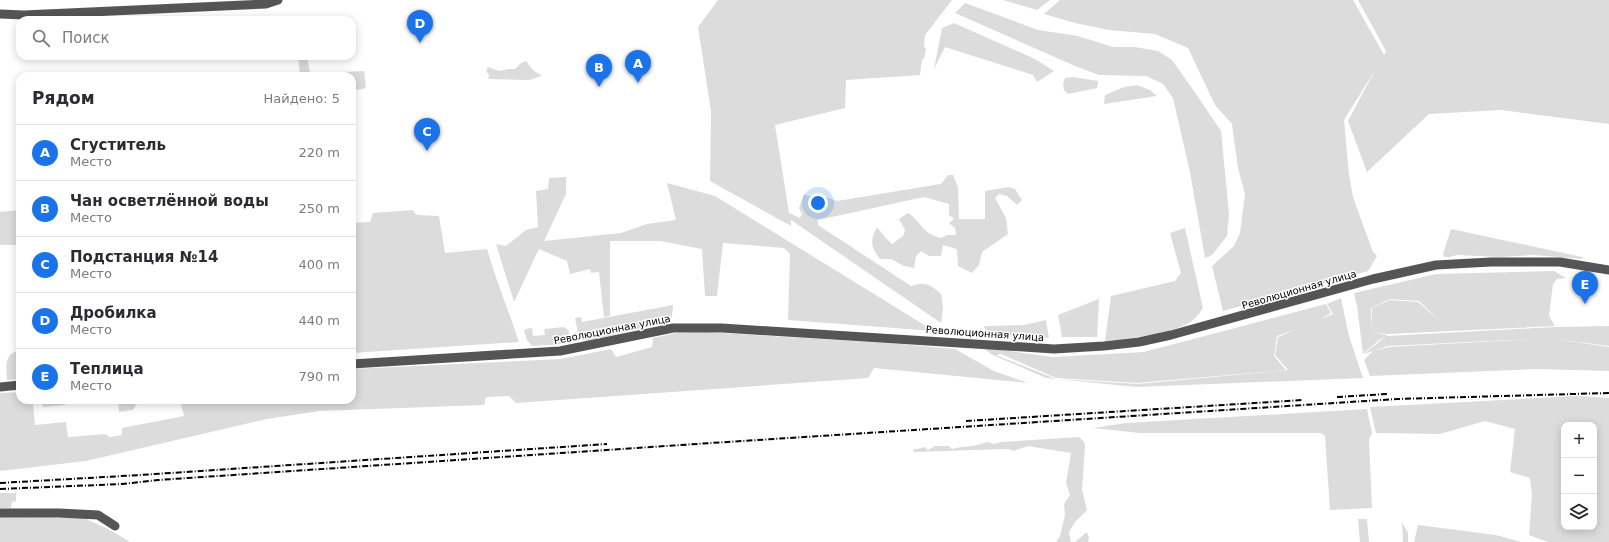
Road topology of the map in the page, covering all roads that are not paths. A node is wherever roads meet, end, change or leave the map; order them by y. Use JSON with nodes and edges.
{"nodes":[{"id":1,"x":278,"y":0,"type":"edge"},
{"id":2,"x":0,"y":14,"type":"edge"},
{"id":3,"x":1609,"y":270,"type":"edge"},
{"id":4,"x":356,"y":364,"type":"edge"},
{"id":5,"x":16,"y":385,"type":"edge"},
{"id":6,"x":0,"y":387,"type":"edge"},
{"id":7,"x":0,"y":513,"type":"edge"},
{"id":8,"x":115,"y":526,"type":"dead end"}],
"edges":[{"from":1,"to":2,"type":"street"},
{"from":3,"to":4,"type":"street","name":"Революционная улица"},
{"from":5,"to":6,"type":"street"},
{"from":7,"to":8,"type":"street"}]}
